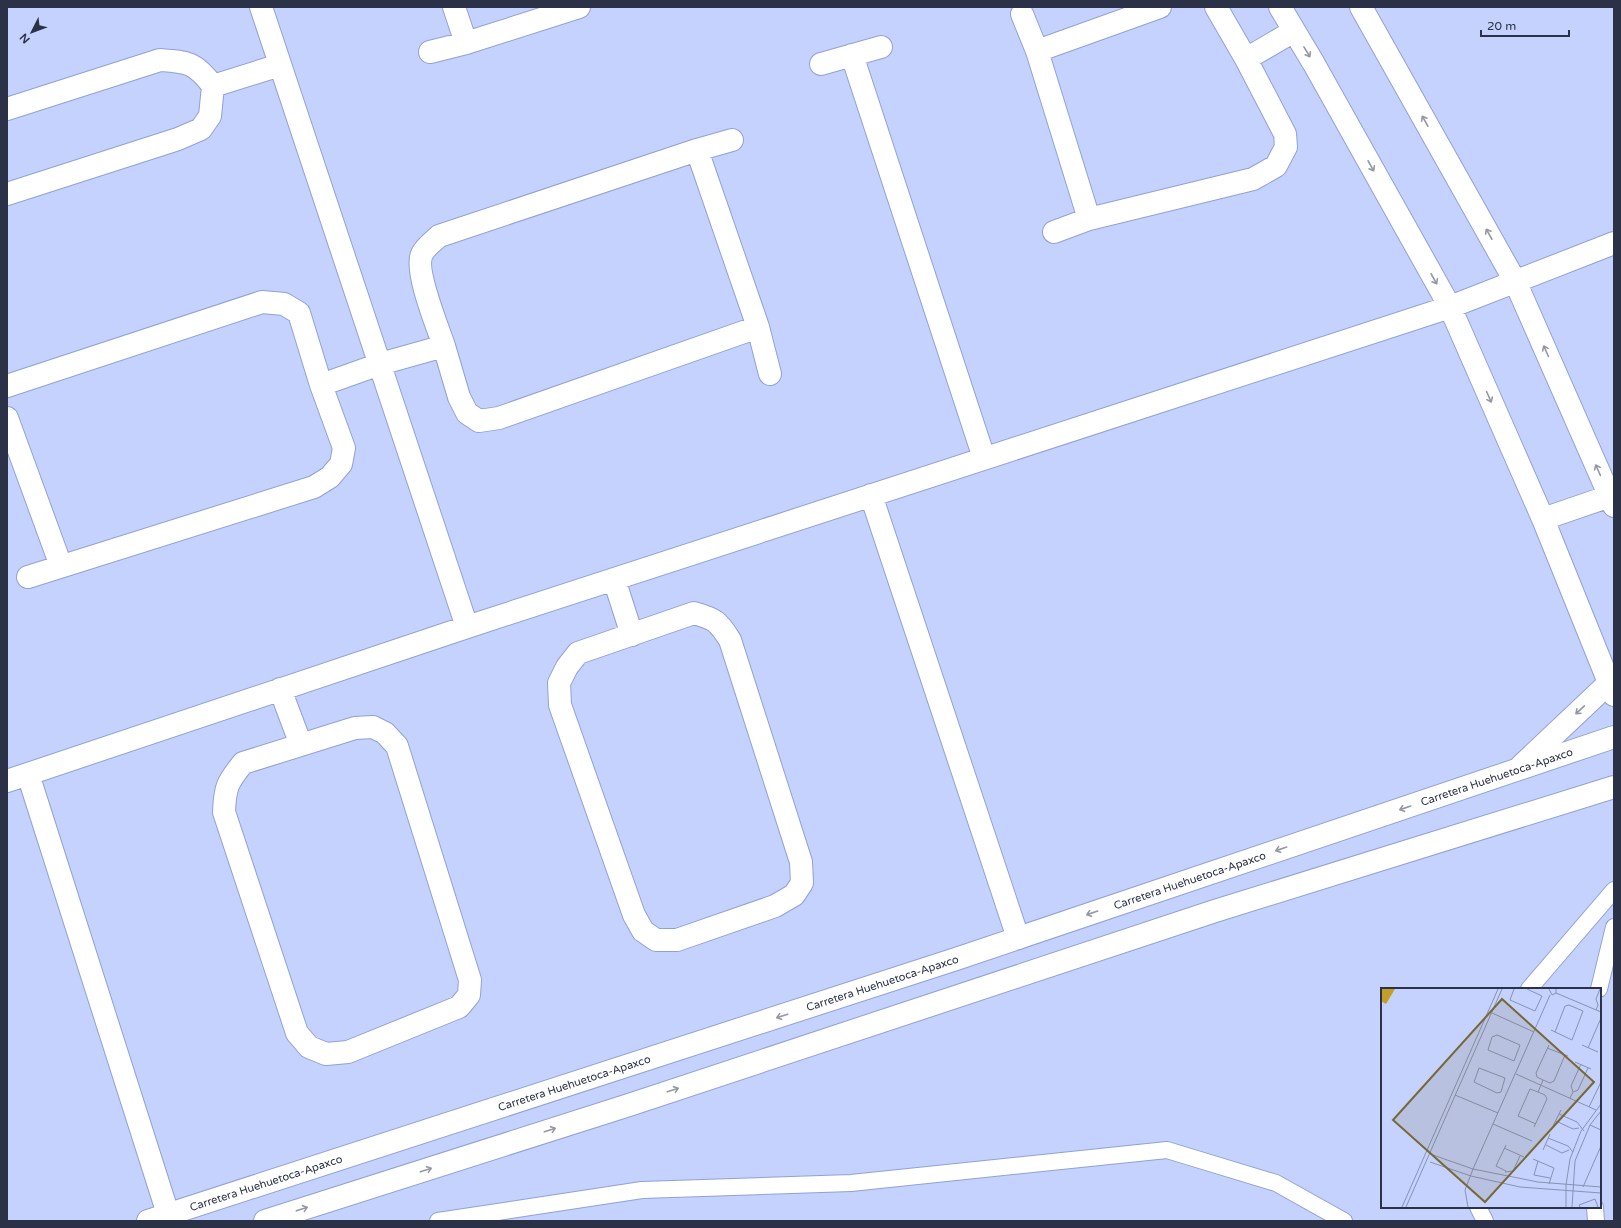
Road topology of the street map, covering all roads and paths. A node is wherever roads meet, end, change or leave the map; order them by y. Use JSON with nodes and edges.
{"nodes":[{"id":1,"x":261,"y":7,"type":"edge"},
{"id":2,"x":454,"y":7,"type":"edge"},
{"id":3,"x":579,"y":7,"type":"edge"},
{"id":4,"x":1160,"y":7,"type":"edge"},
{"id":5,"x":1216,"y":7,"type":"edge"},
{"id":6,"x":1280,"y":7,"type":"edge"},
{"id":7,"x":1361,"y":7,"type":"edge"},
{"id":8,"x":541,"y":12,"type":"edge"},
{"id":9,"x":1022,"y":14,"type":"dead end"},
{"id":10,"x":1294,"y":31,"type":"junction"},
{"id":11,"x":466,"y":43,"type":"junction"},
{"id":12,"x":881,"y":47,"type":"dead end"},
{"id":13,"x":1037,"y":51,"type":"junction"},
{"id":14,"x":430,"y":52,"type":"dead end"},
{"id":15,"x":852,"y":55,"type":"junction"},
{"id":16,"x":1246,"y":59,"type":"junction"},
{"id":17,"x":821,"y":64,"type":"dead end"},
{"id":18,"x":280,"y":65,"type":"junction"},
{"id":19,"x":212,"y":86,"type":"junction"},
{"id":20,"x":7,"y":109,"type":"edge"},
{"id":21,"x":732,"y":140,"type":"dead end"},
{"id":22,"x":696,"y":150,"type":"junction"},
{"id":23,"x":7,"y":194,"type":"edge"},
{"id":24,"x":1089,"y":219,"type":"junction"},
{"id":25,"x":1054,"y":232,"type":"dead end"},
{"id":26,"x":1614,"y":243,"type":"edge"},
{"id":27,"x":1515,"y":281,"type":"junction"},
{"id":28,"x":1450,"y":307,"type":"junction"},
{"id":29,"x":758,"y":327,"type":"junction"},
{"id":30,"x":444,"y":346,"type":"junction"},
{"id":31,"x":380,"y":364,"type":"junction"},
{"id":32,"x":770,"y":374,"type":"dead end"},
{"id":33,"x":321,"y":385,"type":"junction"},
{"id":34,"x":7,"y":386,"type":"edge"},
{"id":35,"x":7,"y":418,"type":"edge"},
{"id":36,"x":984,"y":458,"type":"junction"},
{"id":37,"x":871,"y":495,"type":"junction"},
{"id":38,"x":1612,"y":501,"type":"edge"},
{"id":39,"x":1543,"y":519,"type":"junction"},
{"id":40,"x":61,"y":566,"type":"junction"},
{"id":41,"x":28,"y":577,"type":"dead end"},
{"id":42,"x":614,"y":579,"type":"junction"},
{"id":43,"x":467,"y":627,"type":"junction"},
{"id":44,"x":632,"y":635,"type":"junction"},
{"id":45,"x":1612,"y":686,"type":"edge"},
{"id":46,"x":280,"y":690,"type":"junction"},
{"id":47,"x":1614,"y":737,"type":"edge"},
{"id":48,"x":301,"y":745,"type":"junction"},
{"id":49,"x":1516,"y":770,"type":"junction"},
{"id":50,"x":28,"y":774,"type":"junction"},
{"id":51,"x":7,"y":781,"type":"edge"},
{"id":52,"x":1614,"y":787,"type":"edge"},
{"id":53,"x":1614,"y":890,"type":"edge"},
{"id":54,"x":1614,"y":927,"type":"edge"},
{"id":55,"x":1018,"y":938,"type":"junction"},
{"id":56,"x":1530,"y":988,"type":"edge"},
{"id":57,"x":1598,"y":988,"type":"edge"},
{"id":58,"x":1478,"y":1208,"type":"edge"},
{"id":59,"x":1595,"y":1208,"type":"edge"},
{"id":60,"x":158,"y":1218,"type":"edge"},
{"id":61,"x":265,"y":1221,"type":"edge"},
{"id":62,"x":438,"y":1221,"type":"edge"},
{"id":63,"x":1344,"y":1221,"type":"edge"},
{"id":64,"x":1485,"y":1221,"type":"edge"},
{"id":65,"x":1596,"y":1221,"type":"edge"}],
"edges":[{"from":1,"to":18,"type":"street"},
{"from":2,"to":11,"type":"street"},
{"from":3,"to":8,"type":"street"},
{"from":4,"to":13,"type":"street"},
{"from":5,"to":16,"type":"street"},
{"from":6,"to":10,"type":"street"},
{"from":27,"to":7,"type":"street","one_way":true},
{"from":8,"to":11,"type":"street"},
{"from":9,"to":13,"type":"street"},
{"from":10,"to":16,"type":"street"},
{"from":10,"to":28,"type":"street","one_way":true},
{"from":11,"to":14,"type":"street"},
{"from":12,"to":15,"type":"street"},
{"from":13,"to":24,"type":"street"},
{"from":15,"to":17,"type":"street"},
{"from":15,"to":36,"type":"street"},
{"from":16,"to":24,"type":"street"},
{"from":18,"to":19,"type":"street"},
{"from":18,"to":31,"type":"street"},
{"from":19,"to":20,"type":"street"},
{"from":19,"to":23,"type":"street"},
{"from":21,"to":22,"type":"street"},
{"from":22,"to":29,"type":"street"},
{"from":22,"to":30,"type":"street"},
{"from":24,"to":25,"type":"street"},
{"from":26,"to":27,"type":"street"},
{"from":27,"to":28,"type":"street"},
{"from":38,"to":27,"type":"street","one_way":true},
{"from":28,"to":36,"type":"street"},
{"from":28,"to":39,"type":"street","one_way":true},
{"from":29,"to":30,"type":"street"},
{"from":29,"to":32,"type":"street"},
{"from":30,"to":31,"type":"street"},
{"from":31,"to":33,"type":"street"},
{"from":31,"to":43,"type":"street"},
{"from":33,"to":34,"type":"street"},
{"from":33,"to":40,"type":"street"},
{"from":35,"to":40,"type":"street"},
{"from":36,"to":37,"type":"street"},
{"from":37,"to":42,"type":"street"},
{"from":37,"to":55,"type":"street"},
{"from":38,"to":39,"type":"street"},
{"from":39,"to":45,"type":"street"},
{"from":40,"to":41,"type":"street"},
{"from":42,"to":43,"type":"street"},
{"from":42,"to":44,"type":"street"},
{"from":43,"to":46,"type":"street"},
{"from":44,"to":44,"type":"street"},
{"from":45,"to":49,"type":"street","one_way":true},
{"from":46,"to":48,"type":"street"},
{"from":46,"to":50,"type":"street"},
{"from":47,"to":49,"type":"street","name":"Carretera Huehuetoca-Apaxco"},
{"from":48,"to":48,"type":"street"},
{"from":49,"to":55,"type":"street","name":"Carretera Huehuetoca-Apaxco","one_way":true},
{"from":50,"to":51,"type":"street"},
{"from":50,"to":60,"type":"street"},
{"from":61,"to":52,"type":"street","one_way":true},
{"from":53,"to":56,"type":"lane"},
{"from":54,"to":57,"type":"lane"},
{"from":55,"to":60,"type":"street","name":"Carretera Huehuetoca-Apaxco","one_way":true},
{"from":58,"to":64,"type":"lane"},
{"from":59,"to":65,"type":"lane"},
{"from":62,"to":63,"type":"lane"}]}
